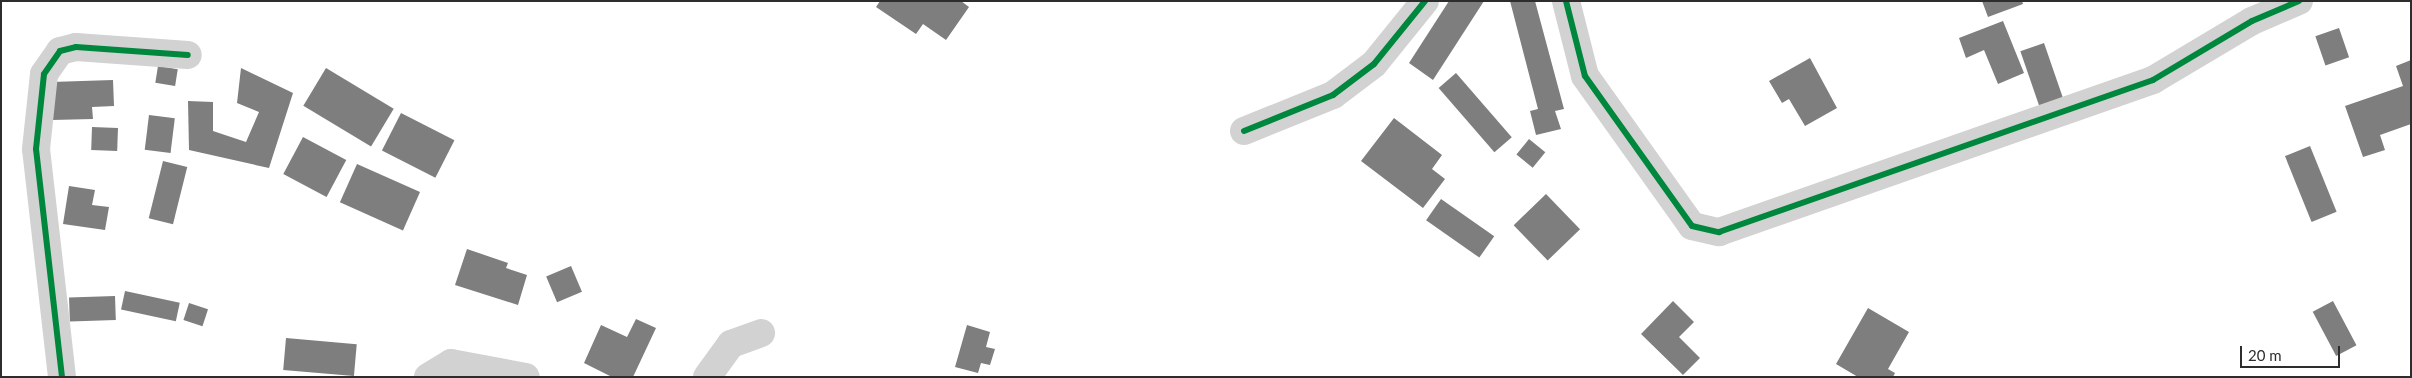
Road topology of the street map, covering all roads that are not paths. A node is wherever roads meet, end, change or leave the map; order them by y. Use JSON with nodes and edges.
{"nodes":[{"id":1,"x":1425,"y":1,"type":"edge"},
{"id":2,"x":1566,"y":1,"type":"edge"},
{"id":3,"x":2299,"y":1,"type":"edge"},
{"id":4,"x":188,"y":55,"type":"dead end"},
{"id":5,"x":1244,"y":131,"type":"dead end"},
{"id":6,"x":762,"y":333,"type":"dead end"},
{"id":7,"x":62,"y":377,"type":"edge"},
{"id":8,"x":428,"y":377,"type":"edge"},
{"id":9,"x":526,"y":377,"type":"edge"},
{"id":10,"x":707,"y":377,"type":"edge"}],
"edges":[{"from":1,"to":5,"type":"street"},
{"from":2,"to":3,"type":"street"},
{"from":4,"to":7,"type":"street"},
{"from":6,"to":10,"type":"street"},
{"from":8,"to":9,"type":"street"}]}
